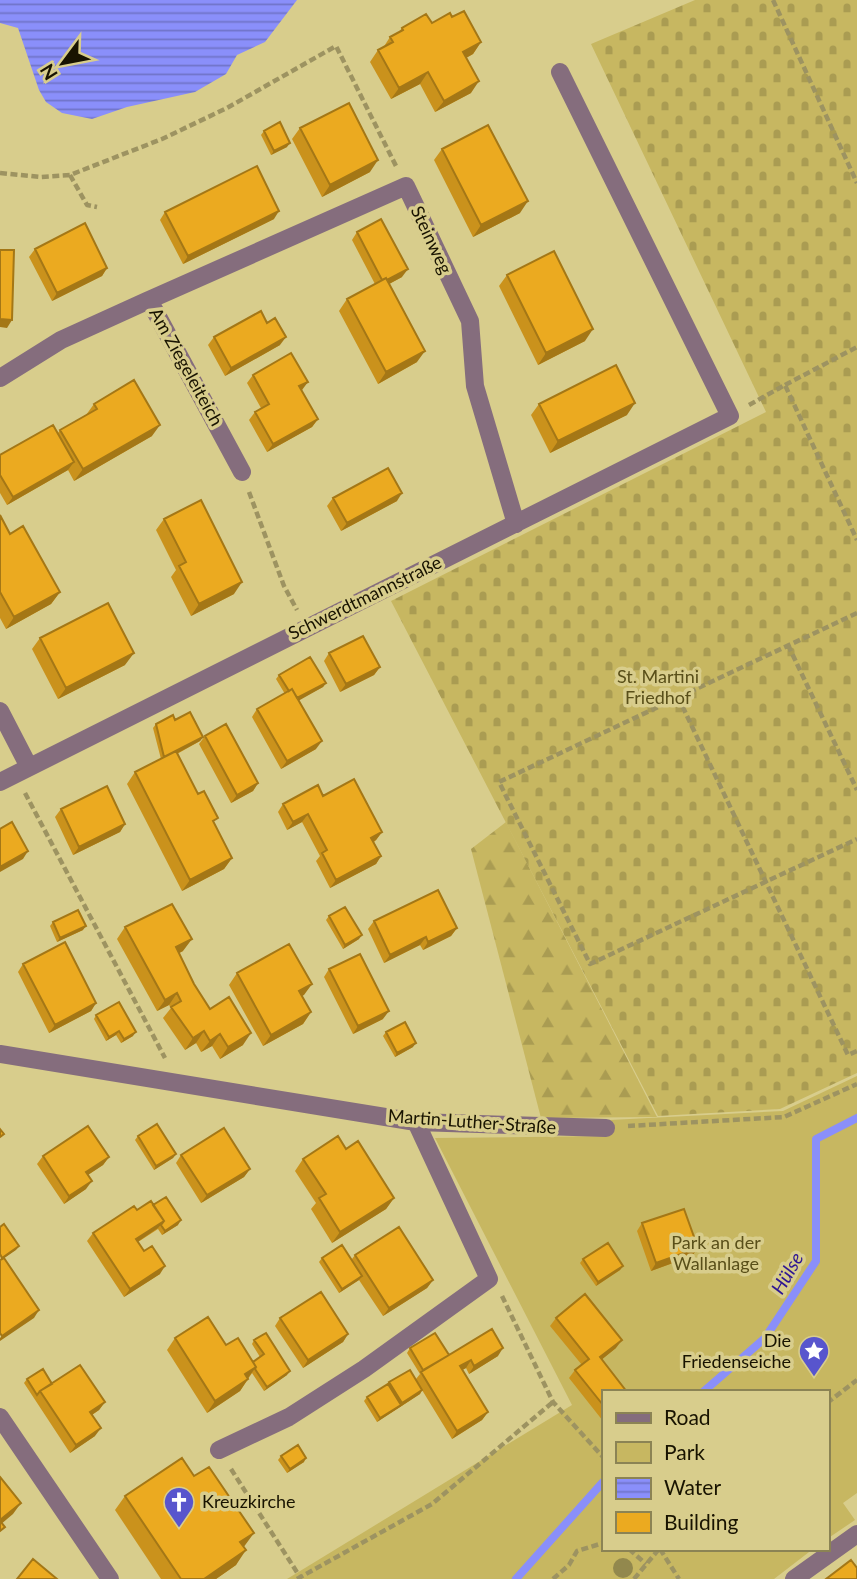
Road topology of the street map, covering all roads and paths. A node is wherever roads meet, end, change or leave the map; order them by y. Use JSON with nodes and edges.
{"nodes":[{"id":1,"x":773,"y":0,"type":"edge"},
{"id":2,"x":560,"y":72,"type":"dead end"},
{"id":3,"x":0,"y":173,"type":"edge"},
{"id":4,"x":71,"y":175,"type":"junction"},
{"id":5,"x":857,"y":183,"type":"edge"},
{"id":6,"x":406,"y":186,"type":"junction"},
{"id":7,"x":97,"y":207,"type":"dead end"},
{"id":8,"x":149,"y":300,"type":"junction"},
{"id":9,"x":857,"y":347,"type":"edge"},
{"id":10,"x":0,"y":378,"type":"edge"},
{"id":11,"x":785,"y":385,"type":"junction"},
{"id":12,"x":730,"y":416,"type":"junction"},
{"id":13,"x":242,"y":471,"type":"joint"},
{"id":14,"x":516,"y":524,"type":"junction"},
{"id":15,"x":857,"y":540,"type":"edge"},
{"id":16,"x":857,"y":613,"type":"edge"},
{"id":17,"x":305,"y":626,"type":"junction"},
{"id":18,"x":788,"y":645,"type":"junction"},
{"id":19,"x":678,"y":697,"type":"junction"},
{"id":20,"x":0,"y":711,"type":"edge"},
{"id":21,"x":15,"y":774,"type":"edge"},
{"id":22,"x":857,"y":790,"type":"edge"},
{"id":23,"x":857,"y":839,"type":"edge"},
{"id":24,"x":765,"y":882,"type":"junction"},
{"id":25,"x":857,"y":1051,"type":"edge"},
{"id":26,"x":0,"y":1054,"type":"edge"},
{"id":27,"x":179,"y":1084,"type":"junction"},
{"id":28,"x":857,"y":1084,"type":"edge"},
{"id":29,"x":416,"y":1122,"type":"junction"},
{"id":30,"x":606,"y":1128,"type":"joint"},
{"id":31,"x":489,"y":1279,"type":"junction"},
{"id":32,"x":856,"y":1383,"type":"edge"},
{"id":33,"x":553,"y":1402,"type":"junction"},
{"id":34,"x":829,"y":1402,"type":"edge"},
{"id":35,"x":0,"y":1417,"type":"edge"},
{"id":36,"x":219,"y":1450,"type":"joint"},
{"id":37,"x":602,"y":1456,"type":"edge"},
{"id":38,"x":857,"y":1534,"type":"edge"},
{"id":39,"x":602,"y":1543,"type":"edge"},
{"id":40,"x":631,"y":1551,"type":"edge"},
{"id":41,"x":657,"y":1551,"type":"edge"},
{"id":42,"x":660,"y":1551,"type":"edge"},
{"id":43,"x":646,"y":1564,"type":"junction"},
{"id":44,"x":299,"y":1578,"type":"edge"},
{"id":45,"x":110,"y":1579,"type":"edge"},
{"id":46,"x":553,"y":1579,"type":"edge"},
{"id":47,"x":634,"y":1579,"type":"edge"},
{"id":48,"x":679,"y":1579,"type":"edge"},
{"id":49,"x":794,"y":1579,"type":"edge"}],
"edges":[{"from":1,"to":5,"type":"path"},
{"from":2,"to":12,"type":"street"},
{"from":3,"to":4,"type":"path"},
{"from":4,"to":6,"type":"path"},
{"from":4,"to":7,"type":"path"},
{"from":6,"to":8,"type":"street","name":"Steinweg"},
{"from":6,"to":14,"type":"street","name":"Steinweg"},
{"from":8,"to":10,"type":"street","name":"Am Ziegeleiteich"},
{"from":8,"to":13,"type":"street","name":"Am Ziegeleiteich"},
{"from":9,"to":11,"type":"path"},
{"from":11,"to":12,"type":"path"},
{"from":11,"to":15,"type":"path"},
{"from":12,"to":14,"type":"street","name":"Schwerdtmannstraße"},
{"from":13,"to":17,"type":"path"},
{"from":14,"to":17,"type":"street","name":"Schwerdtmannstraße"},
{"from":16,"to":18,"type":"path"},
{"from":17,"to":21,"type":"street","name":"Schwerdtmannstraße"},
{"from":18,"to":19,"type":"path"},
{"from":18,"to":22,"type":"path"},
{"from":19,"to":24,"type":"path"},
{"from":19,"to":24,"type":"path"},
{"from":20,"to":21,"type":"street"},
{"from":21,"to":27,"type":"path"},
{"from":23,"to":24,"type":"path"},
{"from":24,"to":25,"type":"path"},
{"from":26,"to":27,"type":"street","name":"Martin-Luther-Straße"},
{"from":27,"to":29,"type":"street","name":"Martin-Luther-Straße"},
{"from":28,"to":30,"type":"path"},
{"from":29,"to":30,"type":"street","name":"Martin-Luther-Straße"},
{"from":29,"to":31,"type":"street"},
{"from":31,"to":33,"type":"path"},
{"from":31,"to":36,"type":"street"},
{"from":32,"to":34,"type":"path"},
{"from":33,"to":37,"type":"path"},
{"from":33,"to":44,"type":"path"},
{"from":35,"to":45,"type":"street"},
{"from":36,"to":44,"type":"path"},
{"from":38,"to":49,"type":"street"},
{"from":39,"to":46,"type":"path"},
{"from":40,"to":43,"type":"path"},
{"from":41,"to":43,"type":"path"},
{"from":42,"to":48,"type":"path"},
{"from":43,"to":47,"type":"path"}]}
